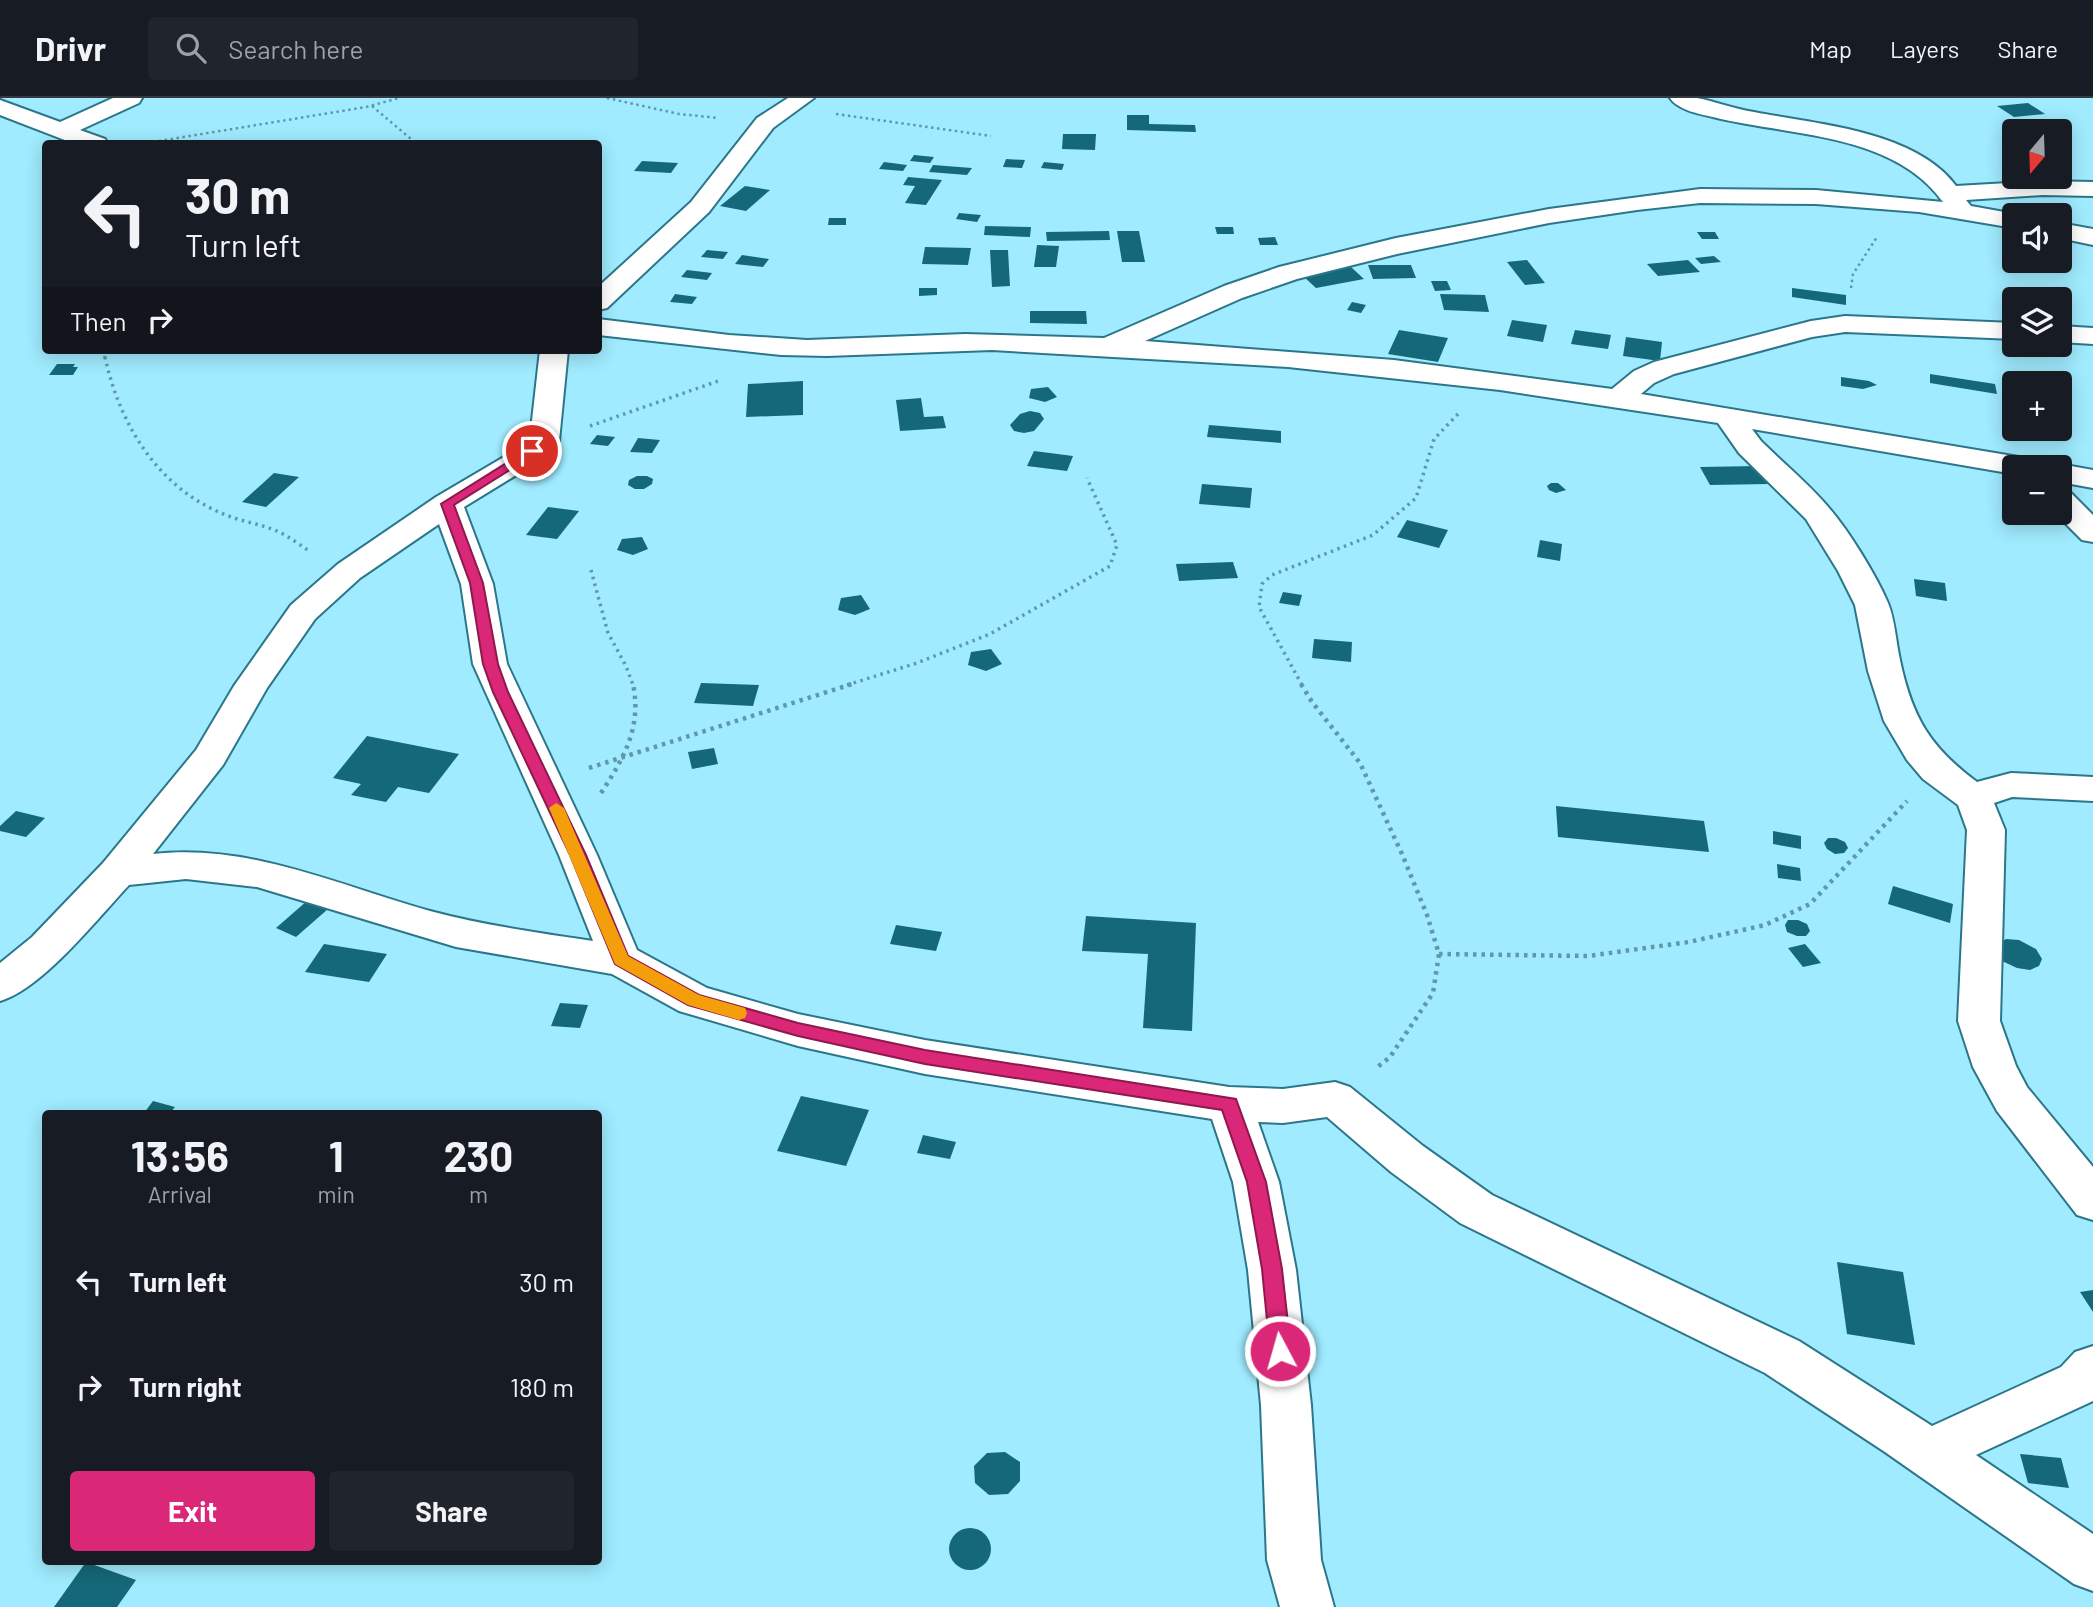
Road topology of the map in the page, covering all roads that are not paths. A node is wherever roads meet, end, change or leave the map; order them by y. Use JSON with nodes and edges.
{"nodes":[{"id":1,"x":131,"y":98,"type":"edge"},
{"id":2,"x":1681,"y":98,"type":"edge"},
{"id":3,"x":797,"y":102,"type":"edge"},
{"id":4,"x":0,"y":107,"type":"edge"},
{"id":5,"x":63,"y":129,"type":"junction"},
{"id":6,"x":88,"y":140,"type":"edge"},
{"id":7,"x":2093,"y":190,"type":"edge"},
{"id":8,"x":1956,"y":202,"type":"junction"},
{"id":9,"x":2002,"y":217,"type":"edge"},
{"id":10,"x":2072,"y":233,"type":"edge"},
{"id":11,"x":2093,"y":237,"type":"edge"},
{"id":12,"x":602,"y":298,"type":"edge"},
{"id":13,"x":602,"y":327,"type":"edge"},
{"id":14,"x":2002,"y":330,"type":"edge"},
{"id":15,"x":2072,"y":334,"type":"edge"},
{"id":16,"x":2093,"y":335,"type":"edge"},
{"id":17,"x":1107,"y":348,"type":"junction"},
{"id":18,"x":554,"y":354,"type":"edge"},
{"id":19,"x":1617,"y":400,"type":"junction"},
{"id":20,"x":1728,"y":416,"type":"junction"},
{"id":21,"x":2002,"y":463,"type":"edge"},
{"id":22,"x":2072,"y":475,"type":"edge"},
{"id":23,"x":2093,"y":479,"type":"edge"},
{"id":24,"x":447,"y":504,"type":"junction"},
{"id":25,"x":2072,"y":512,"type":"edge"},
{"id":26,"x":2093,"y":533,"type":"edge"},
{"id":27,"x":2093,"y":789,"type":"edge"},
{"id":28,"x":1972,"y":797,"type":"junction"},
{"id":29,"x":117,"y":873,"type":"junction"},
{"id":30,"x":621,"y":960,"type":"junction"},
{"id":31,"x":0,"y":986,"type":"edge"},
{"id":32,"x":1229,"y":1104,"type":"junction"},
{"id":33,"x":2093,"y":1201,"type":"edge"},
{"id":34,"x":2093,"y":1368,"type":"edge"},
{"id":35,"x":1929,"y":1452,"type":"junction"},
{"id":36,"x":2093,"y":1565,"type":"edge"},
{"id":37,"x":1307,"y":1607,"type":"edge"}],
"edges":[{"from":1,"to":5,"type":"street"},
{"from":2,"to":8,"type":"street"},
{"from":3,"to":12,"type":"street"},
{"from":4,"to":5,"type":"street"},
{"from":5,"to":6,"type":"street"},
{"from":7,"to":8,"type":"street"},
{"from":8,"to":9,"type":"street"},
{"from":8,"to":17,"type":"street"},
{"from":10,"to":11,"type":"street"},
{"from":13,"to":17,"type":"street"},
{"from":14,"to":19,"type":"street"},
{"from":15,"to":16,"type":"street"},
{"from":17,"to":19,"type":"street"},
{"from":18,"to":24,"type":"street"},
{"from":19,"to":20,"type":"street"},
{"from":20,"to":21,"type":"street"},
{"from":20,"to":28,"type":"street"},
{"from":22,"to":23,"type":"street"},
{"from":24,"to":29,"type":"street"},
{"from":24,"to":30,"type":"street"},
{"from":25,"to":26,"type":"street"},
{"from":27,"to":28,"type":"street"},
{"from":28,"to":33,"type":"street"},
{"from":29,"to":30,"type":"street"},
{"from":29,"to":31,"type":"street"},
{"from":30,"to":32,"type":"street"},
{"from":32,"to":35,"type":"street"},
{"from":32,"to":37,"type":"street"},
{"from":34,"to":35,"type":"street"},
{"from":35,"to":36,"type":"street"}]}
